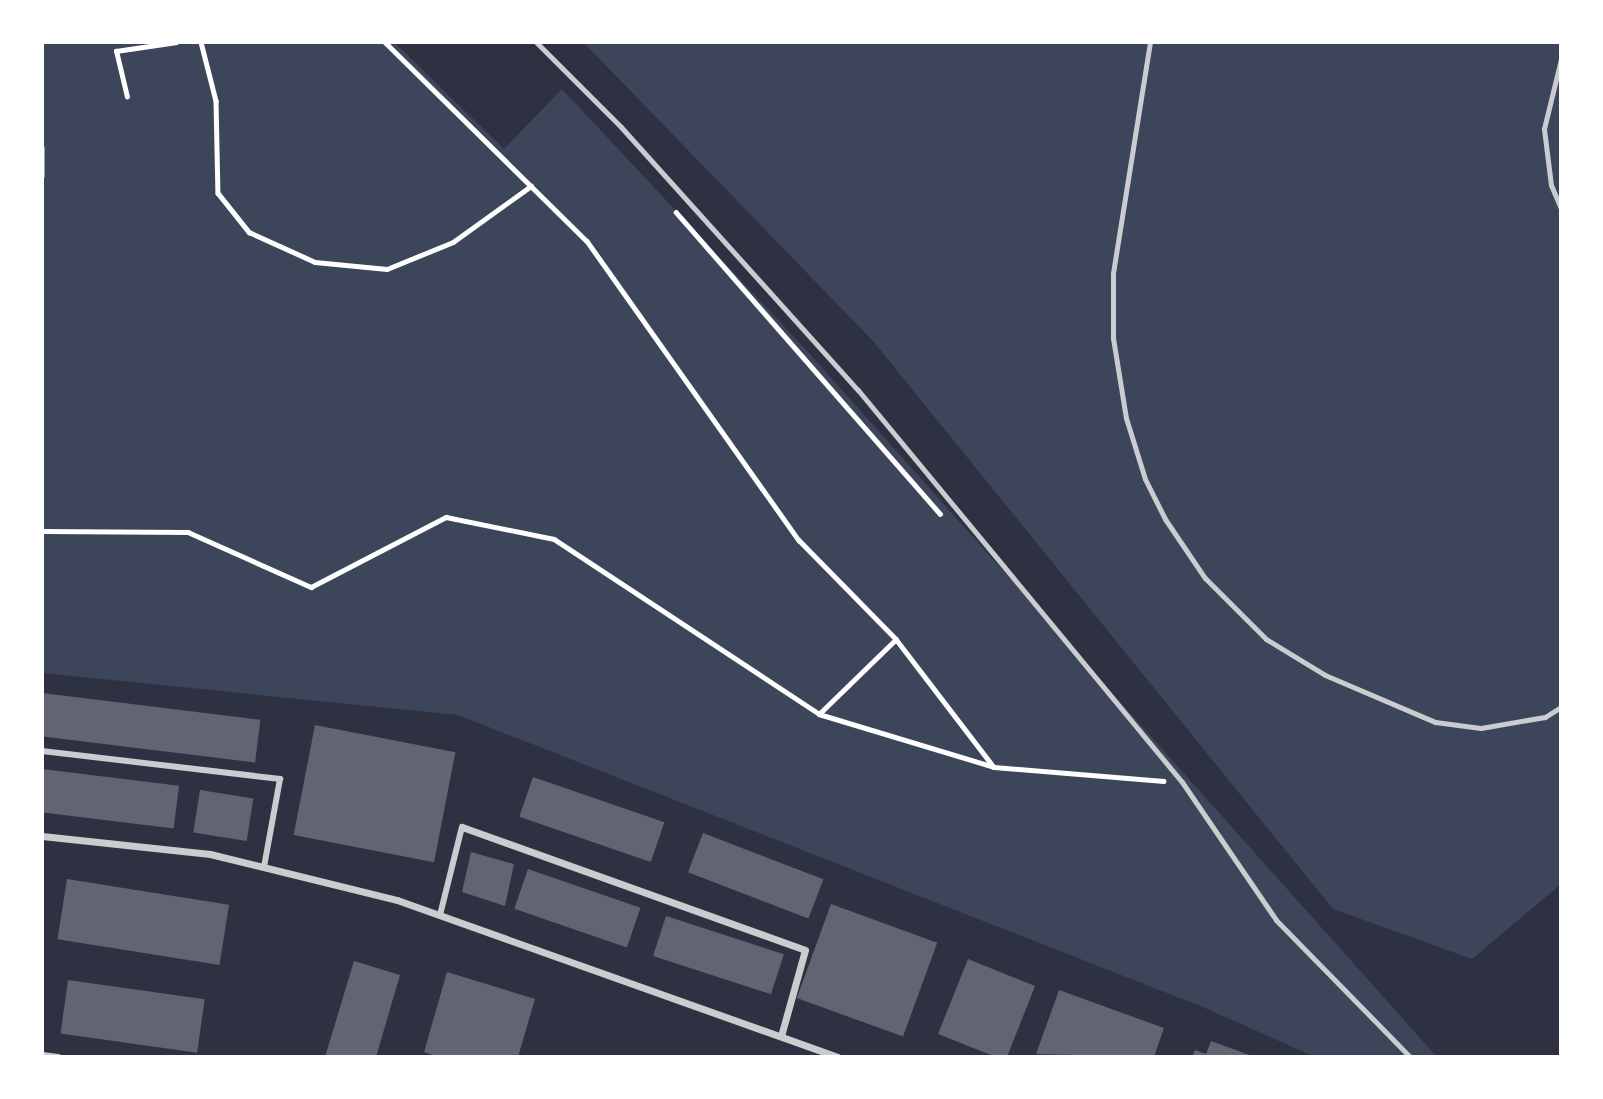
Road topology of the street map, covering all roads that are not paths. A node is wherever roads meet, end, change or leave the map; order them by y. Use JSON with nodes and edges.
{"nodes":[{"id":1,"x":536,"y":42,"type":"edge"},
{"id":2,"x":1150,"y":42,"type":"edge"},
{"id":3,"x":1561,"y":59,"type":"edge"},
{"id":4,"x":1561,"y":208,"type":"edge"},
{"id":5,"x":1561,"y":708,"type":"edge"},
{"id":6,"x":42,"y":751,"type":"edge"},
{"id":7,"x":462,"y":827,"type":"joint"},
{"id":8,"x":42,"y":836,"type":"edge"},
{"id":9,"x":264,"y":867,"type":"junction"},
{"id":10,"x":440,"y":915,"type":"junction"},
{"id":11,"x":781,"y":1036,"type":"junction"},
{"id":12,"x":42,"y":1055,"type":"edge"},
{"id":13,"x":58,"y":1057,"type":"edge"},
{"id":14,"x":836,"y":1057,"type":"edge"},
{"id":15,"x":1409,"y":1057,"type":"edge"}],
"edges":[{"from":1,"to":15,"type":"lane"},
{"from":2,"to":5,"type":"lane"},
{"from":3,"to":4,"type":"lane"},
{"from":6,"to":9,"type":"street"},
{"from":7,"to":10,"type":"street"},
{"from":7,"to":11,"type":"street"},
{"from":8,"to":9,"type":"street"},
{"from":9,"to":10,"type":"street"},
{"from":10,"to":11,"type":"street"},
{"from":11,"to":14,"type":"street"},
{"from":12,"to":13,"type":"street"}]}
